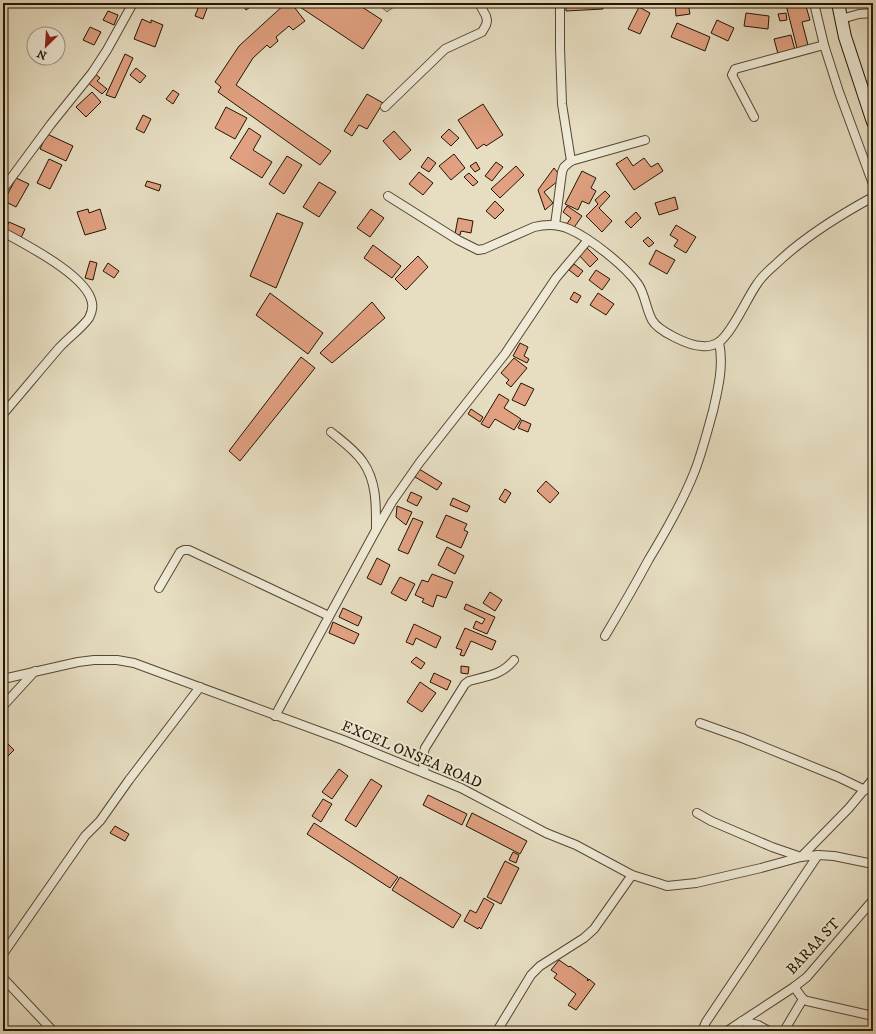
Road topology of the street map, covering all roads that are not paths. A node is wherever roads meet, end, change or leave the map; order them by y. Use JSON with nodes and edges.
{"nodes":[{"id":1,"x":132,"y":3,"type":"edge"},
{"id":2,"x":479,"y":3,"type":"edge"},
{"id":3,"x":560,"y":3,"type":"edge"},
{"id":4,"x":814,"y":3,"type":"edge"},
{"id":5,"x":838,"y":3,"type":"edge"},
{"id":6,"x":873,"y":13,"type":"edge"},
{"id":7,"x":841,"y":18,"type":"junction"},
{"id":8,"x":824,"y":46,"type":"junction"},
{"id":9,"x":385,"y":107,"type":"dead end"},
{"id":10,"x":754,"y":117,"type":"dead end"},
{"id":11,"x":873,"y":122,"type":"edge"},
{"id":12,"x":645,"y":140,"type":"dead end"},
{"id":13,"x":571,"y":161,"type":"junction"},
{"id":14,"x":873,"y":184,"type":"edge"},
{"id":15,"x":3,"y":189,"type":"edge"},
{"id":16,"x":388,"y":196,"type":"dead end"},
{"id":17,"x":873,"y":198,"type":"edge"},
{"id":18,"x":555,"y":225,"type":"junction"},
{"id":19,"x":3,"y":232,"type":"edge"},
{"id":20,"x":588,"y":240,"type":"junction"},
{"id":21,"x":719,"y":342,"type":"junction"},
{"id":22,"x":3,"y":414,"type":"edge"},
{"id":23,"x":331,"y":432,"type":"dead end"},
{"id":24,"x":376,"y":530,"type":"junction"},
{"id":25,"x":159,"y":588,"type":"dead end"},
{"id":26,"x":329,"y":616,"type":"junction"},
{"id":27,"x":605,"y":636,"type":"dead end"},
{"id":28,"x":514,"y":660,"type":"dead end"},
{"id":29,"x":35,"y":671,"type":"junction"},
{"id":30,"x":3,"y":679,"type":"edge"},
{"id":31,"x":200,"y":687,"type":"junction"},
{"id":32,"x":3,"y":706,"type":"edge"},
{"id":33,"x":275,"y":716,"type":"junction"},
{"id":34,"x":700,"y":723,"type":"dead end"},
{"id":35,"x":425,"y":773,"type":"junction"},
{"id":36,"x":873,"y":779,"type":"edge"},
{"id":37,"x":865,"y":790,"type":"junction"},
{"id":38,"x":697,"y":813,"type":"dead end"},
{"id":39,"x":818,"y":855,"type":"junction"},
{"id":40,"x":801,"y":857,"type":"junction"},
{"id":41,"x":873,"y":864,"type":"edge"},
{"id":42,"x":632,"y":875,"type":"junction"},
{"id":43,"x":873,"y":900,"type":"edge"},
{"id":44,"x":3,"y":954,"type":"edge"},
{"id":45,"x":3,"y":978,"type":"edge"},
{"id":46,"x":794,"y":987,"type":"junction"},
{"id":47,"x":803,"y":999,"type":"junction"},
{"id":48,"x":873,"y":1016,"type":"edge"},
{"id":49,"x":742,"y":1021,"type":"junction"},
{"id":50,"x":53,"y":1031,"type":"edge"},
{"id":51,"x":497,"y":1031,"type":"edge"},
{"id":52,"x":702,"y":1031,"type":"edge"},
{"id":53,"x":727,"y":1031,"type":"edge"},
{"id":54,"x":769,"y":1031,"type":"edge"},
{"id":55,"x":784,"y":1031,"type":"edge"}],
"edges":[{"from":1,"to":15,"type":"street"},
{"from":2,"to":9,"type":"street"},
{"from":3,"to":13,"type":"street"},
{"from":4,"to":8,"type":"street"},
{"from":5,"to":7,"type":"main road"},
{"from":6,"to":7,"type":"street"},
{"from":7,"to":11,"type":"main road"},
{"from":8,"to":10,"type":"street"},
{"from":8,"to":14,"type":"street"},
{"from":12,"to":13,"type":"street"},
{"from":13,"to":18,"type":"street"},
{"from":16,"to":18,"type":"street"},
{"from":17,"to":21,"type":"street"},
{"from":18,"to":20,"type":"street"},
{"from":19,"to":22,"type":"street"},
{"from":20,"to":21,"type":"street"},
{"from":20,"to":24,"type":"street"},
{"from":21,"to":27,"type":"street"},
{"from":23,"to":24,"type":"street"},
{"from":24,"to":26,"type":"street"},
{"from":25,"to":26,"type":"street"},
{"from":26,"to":33,"type":"street"},
{"from":28,"to":35,"type":"street"},
{"from":29,"to":30,"type":"street","name":"EXCEL ONSEA ROAD"},
{"from":29,"to":31,"type":"street","name":"EXCEL ONSEA ROAD"},
{"from":29,"to":32,"type":"street"},
{"from":31,"to":33,"type":"street","name":"EXCEL ONSEA ROAD"},
{"from":31,"to":44,"type":"street"},
{"from":33,"to":35,"type":"street","name":"EXCEL ONSEA ROAD"},
{"from":34,"to":37,"type":"street"},
{"from":35,"to":42,"type":"street","name":"EXCEL ONSEA ROAD"},
{"from":36,"to":37,"type":"street"},
{"from":37,"to":40,"type":"street"},
{"from":38,"to":40,"type":"street"},
{"from":39,"to":40,"type":"street","name":"EXCEL ONSEA ROAD"},
{"from":39,"to":41,"type":"street","name":"EXCEL ONSEA ROAD"},
{"from":39,"to":52,"type":"street"},
{"from":40,"to":42,"type":"street","name":"EXCEL ONSEA ROAD"},
{"from":42,"to":51,"type":"street"},
{"from":43,"to":46,"type":"street","name":"BARAA ST"},
{"from":45,"to":50,"type":"street"},
{"from":46,"to":47,"type":"street"},
{"from":46,"to":49,"type":"street","name":"BARAA ST"},
{"from":47,"to":48,"type":"street"},
{"from":47,"to":55,"type":"street"},
{"from":49,"to":53,"type":"street","name":"BARAA ST"},
{"from":49,"to":54,"type":"street"}]}
